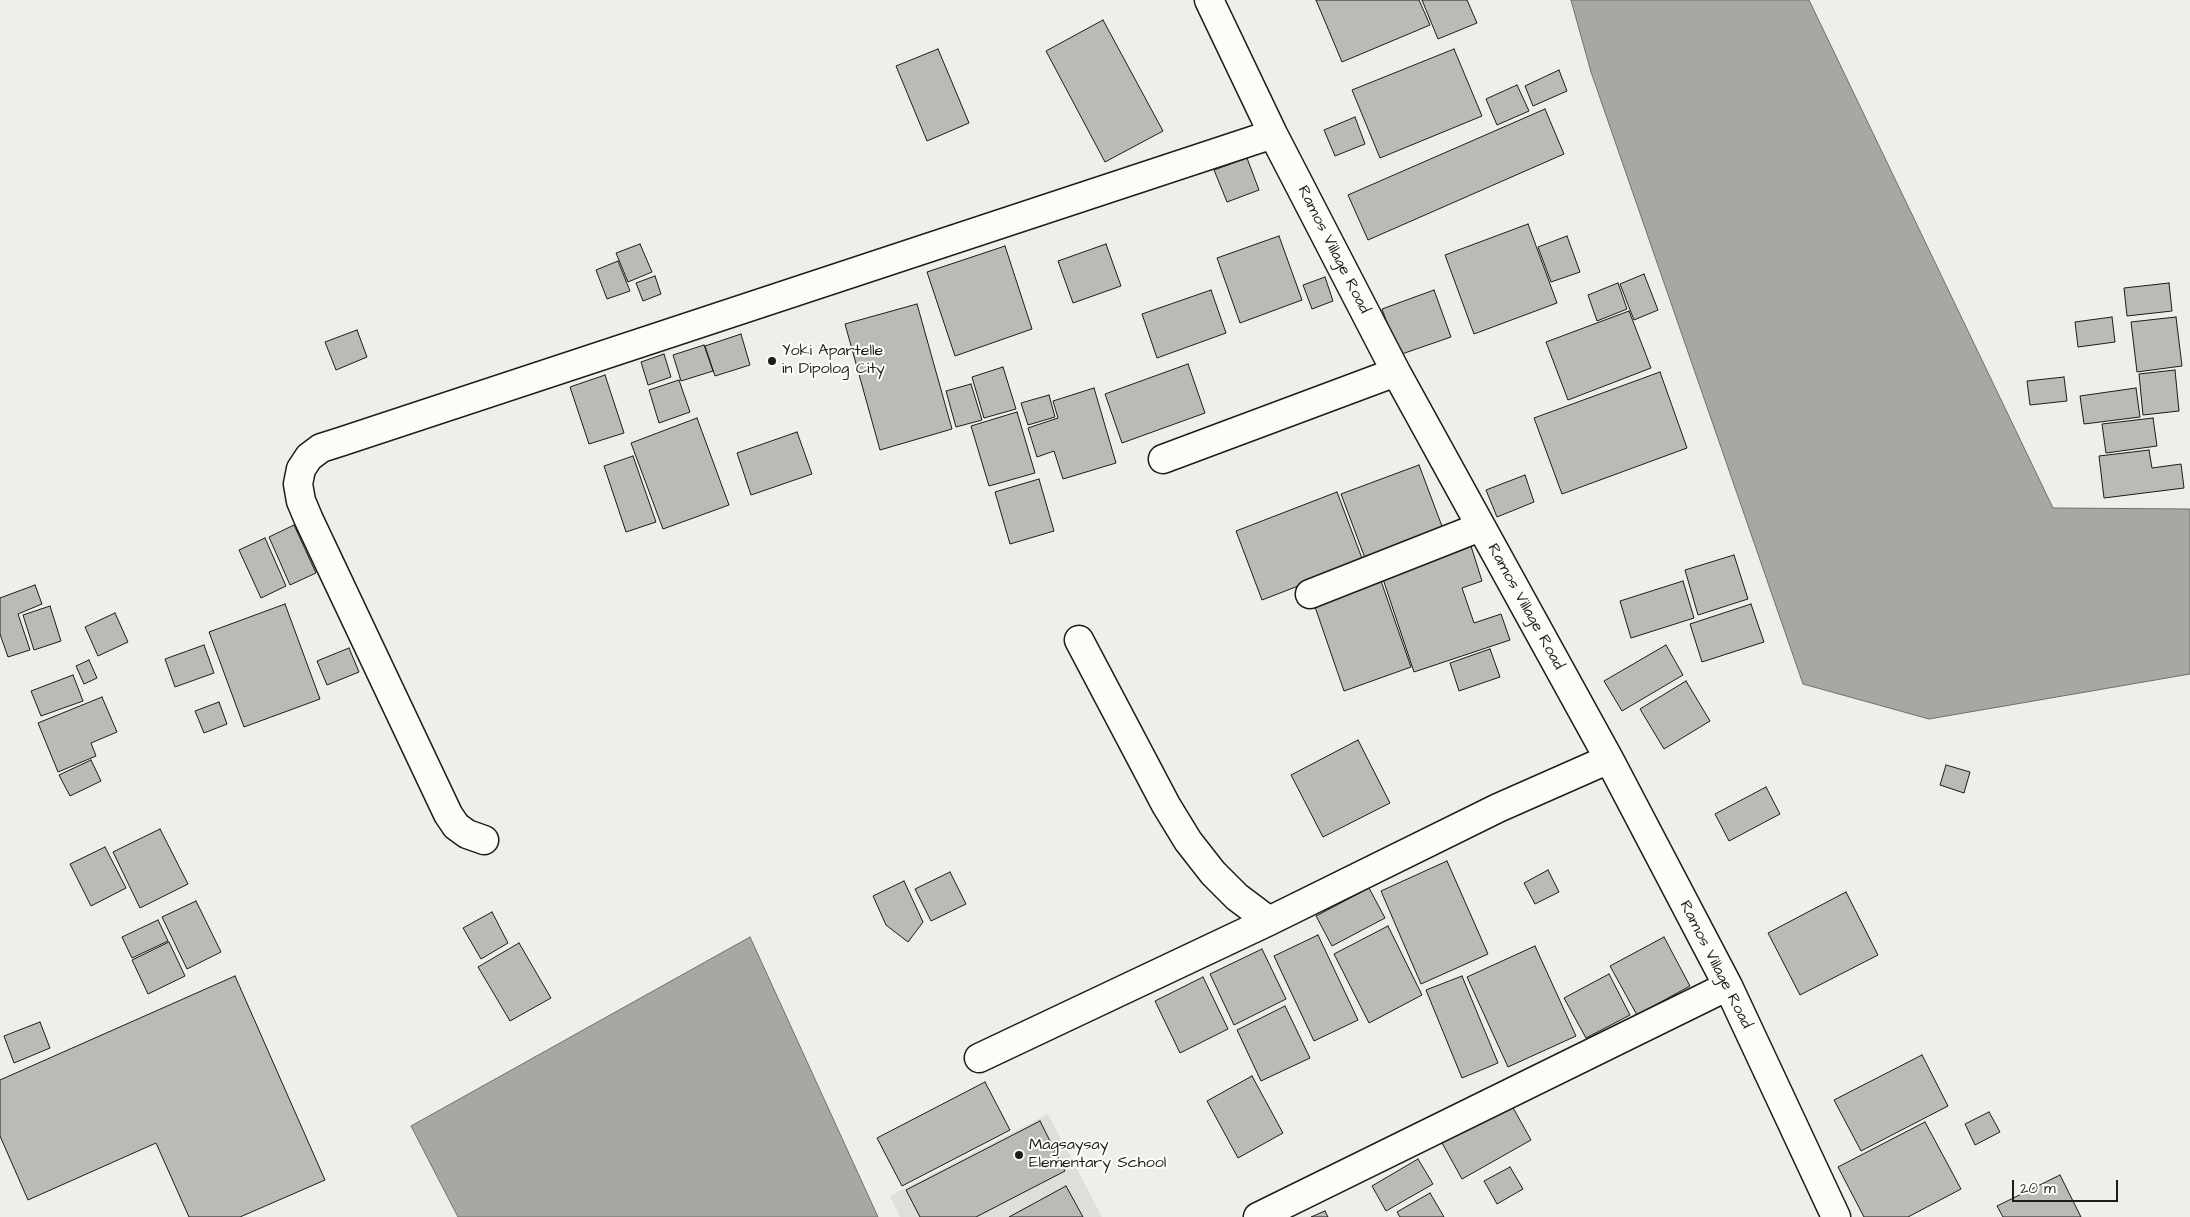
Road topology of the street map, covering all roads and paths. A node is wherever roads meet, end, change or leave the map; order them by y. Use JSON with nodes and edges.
{"nodes":[{"id":1,"x":1209,"y":0,"type":"edge"},
{"id":2,"x":1273,"y":134,"type":"junction"},
{"id":3,"x":1396,"y":372,"type":"junction"},
{"id":4,"x":1163,"y":459,"type":"dead end"},
{"id":5,"x":1480,"y":527,"type":"junction"},
{"id":6,"x":1310,"y":594,"type":"dead end"},
{"id":7,"x":1079,"y":640,"type":"dead end"},
{"id":8,"x":1609,"y":758,"type":"junction"},
{"id":9,"x":484,"y":840,"type":"dead end"},
{"id":10,"x":1269,"y":921,"type":"junction"},
{"id":11,"x":1728,"y":986,"type":"junction"},
{"id":12,"x":979,"y":1058,"type":"dead end"},
{"id":13,"x":1258,"y":1217,"type":"edge"},
{"id":14,"x":1836,"y":1217,"type":"edge"}],
"edges":[{"from":1,"to":2,"type":"street","name":"Ramos Village Road"},
{"from":2,"to":3,"type":"street","name":"Ramos Village Road"},
{"from":2,"to":9,"type":"street"},
{"from":3,"to":4,"type":"street"},
{"from":3,"to":5,"type":"street","name":"Ramos Village Road"},
{"from":5,"to":6,"type":"street"},
{"from":5,"to":8,"type":"street","name":"Ramos Village Road"},
{"from":7,"to":10,"type":"street"},
{"from":8,"to":10,"type":"street"},
{"from":8,"to":11,"type":"street","name":"Ramos Village Road"},
{"from":10,"to":12,"type":"street"},
{"from":11,"to":13,"type":"street"},
{"from":11,"to":14,"type":"street","name":"Ramos Village Road"}]}
